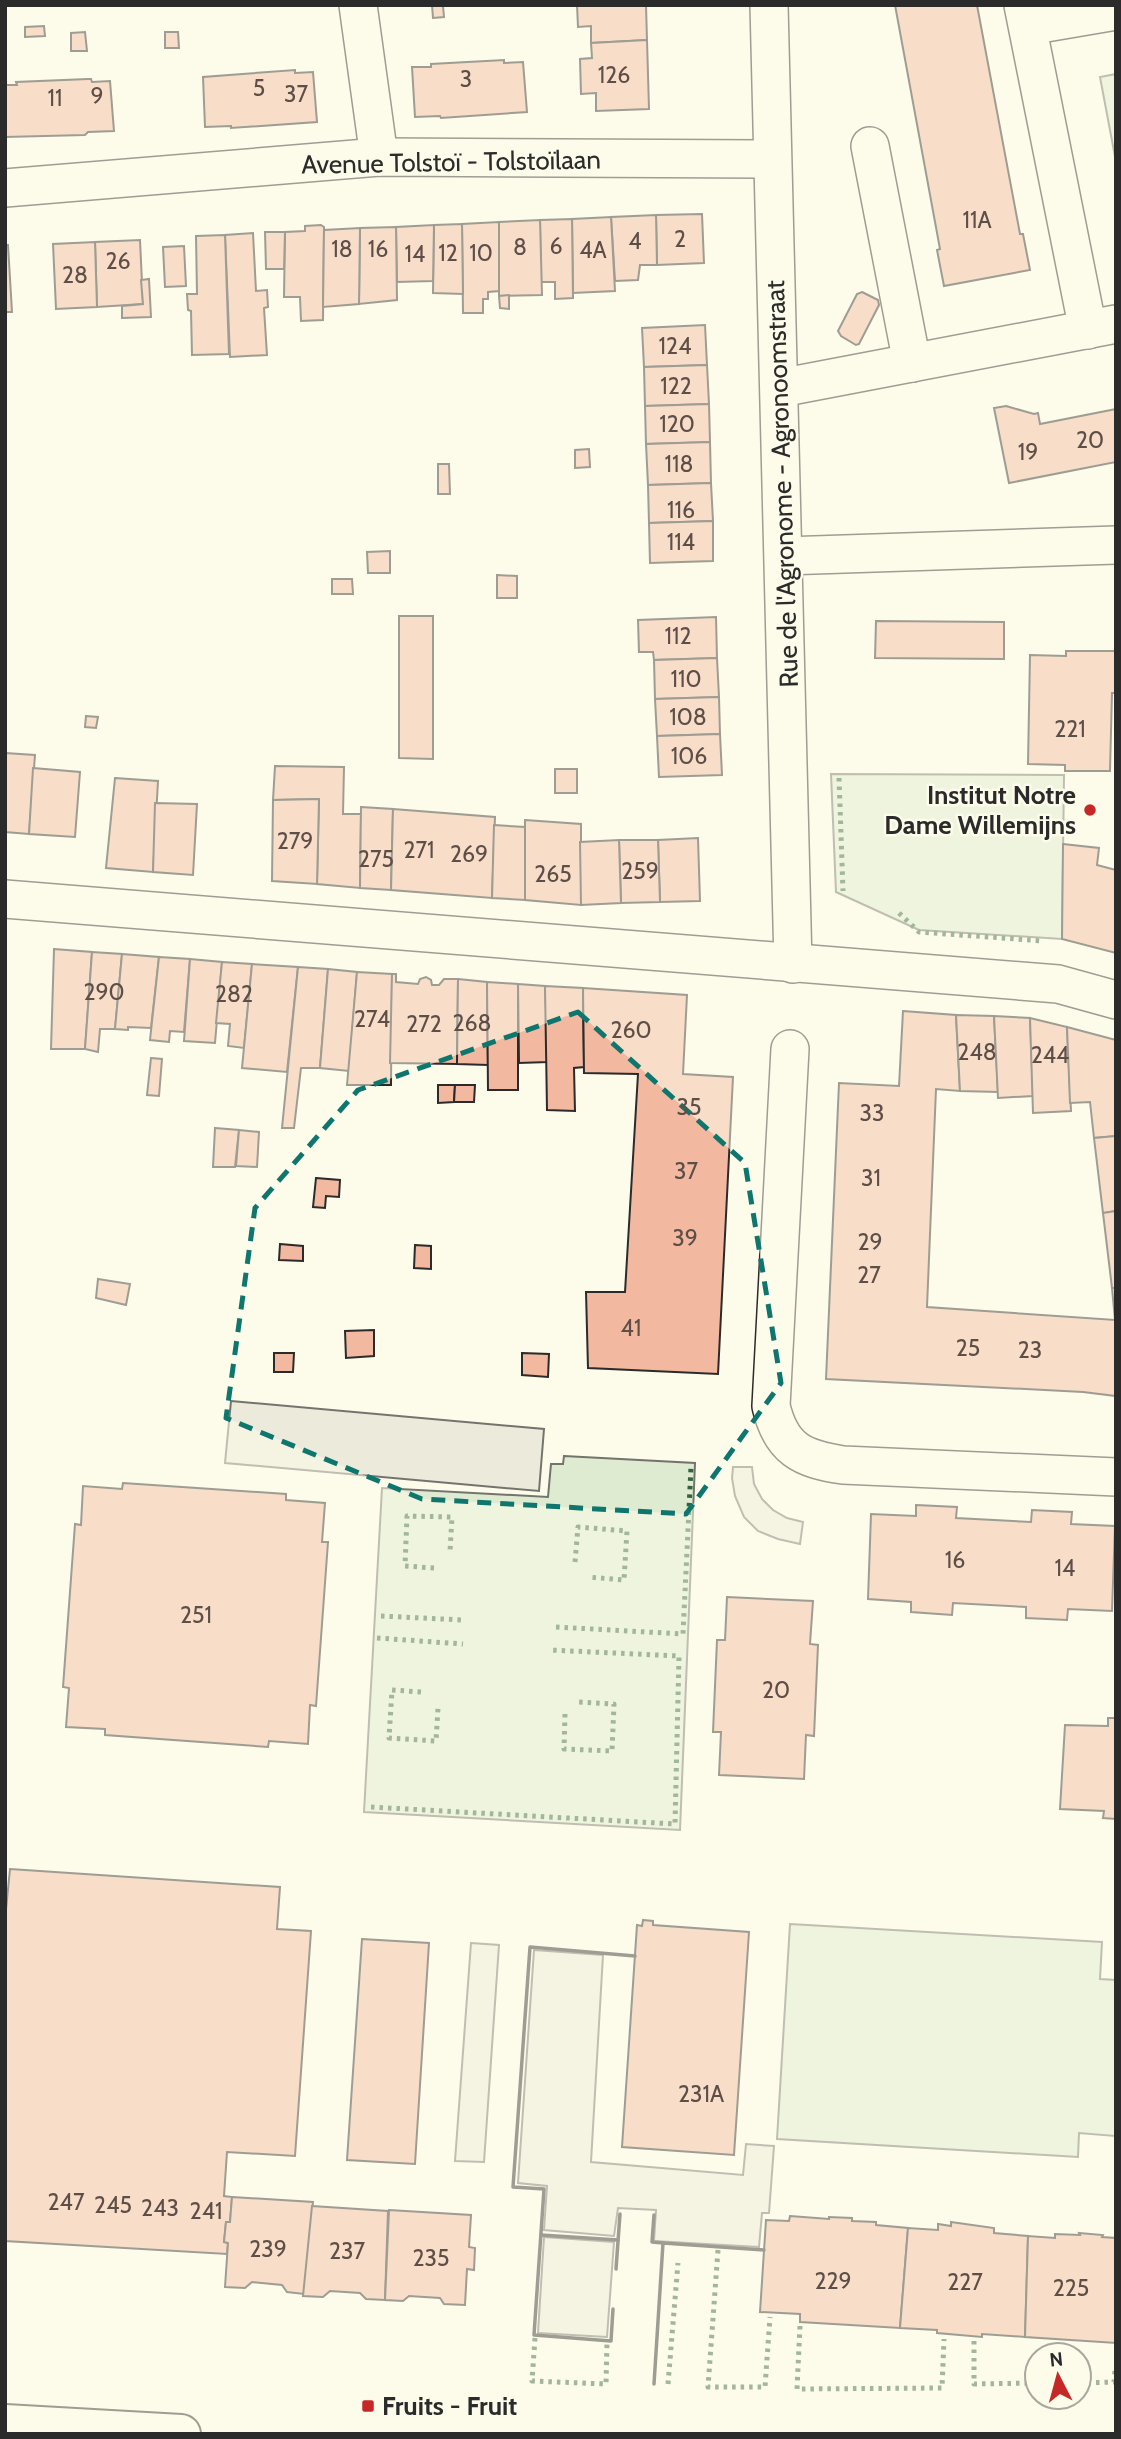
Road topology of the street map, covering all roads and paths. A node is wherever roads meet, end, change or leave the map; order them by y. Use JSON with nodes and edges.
{"nodes":[{"id":1,"x":358,"y":5,"type":"edge"},
{"id":2,"x":769,"y":5,"type":"edge"},
{"id":3,"x":1116,"y":11,"type":"edge"},
{"id":4,"x":1025,"y":15,"type":"edge"},
{"id":5,"x":870,"y":146,"type":"dead end"},
{"id":6,"x":379,"y":157,"type":"junction"},
{"id":7,"x":772,"y":159,"type":"junction"},
{"id":8,"x":5,"y":188,"type":"edge"},
{"id":9,"x":1102,"y":327,"type":"edge"},
{"id":10,"x":912,"y":363,"type":"junction"},
{"id":11,"x":780,"y":388,"type":"junction"},
{"id":12,"x":1116,"y":545,"type":"edge"},
{"id":13,"x":784,"y":556,"type":"junction"},
{"id":14,"x":5,"y":899,"type":"edge"},
{"id":15,"x":793,"y":964,"type":"junction"},
{"id":16,"x":1116,"y":1000,"type":"edge"},
{"id":17,"x":790,"y":1049,"type":"dead end"},
{"id":18,"x":1116,"y":1477,"type":"edge"},
{"id":19,"x":5,"y":2424,"type":"edge"},
{"id":20,"x":181,"y":2434,"type":"edge"}],
"edges":[{"from":1,"to":6,"type":"street"},
{"from":2,"to":7,"type":"street","name":"Rue de l'Agronome - Agronoomstraat"},
{"from":3,"to":4,"type":"street"},
{"from":4,"to":9,"type":"street"},
{"from":5,"to":10,"type":"street"},
{"from":6,"to":7,"type":"street","name":"Avenue Tolstoï - Tolstoïlaan"},
{"from":6,"to":8,"type":"street","name":"Avenue Tolstoï - Tolstoïlaan"},
{"from":7,"to":11,"type":"street","name":"Rue de l'Agronome - Agronoomstraat"},
{"from":9,"to":10,"type":"street"},
{"from":10,"to":11,"type":"street"},
{"from":11,"to":13,"type":"street","name":"Rue de l'Agronome - Agronoomstraat"},
{"from":12,"to":13,"type":"street"},
{"from":13,"to":15,"type":"street","name":"Rue de l'Agronome - Agronoomstraat"},
{"from":14,"to":15,"type":"street"},
{"from":15,"to":16,"type":"street"},
{"from":17,"to":18,"type":"street"},
{"from":19,"to":20,"type":"main road"}]}
